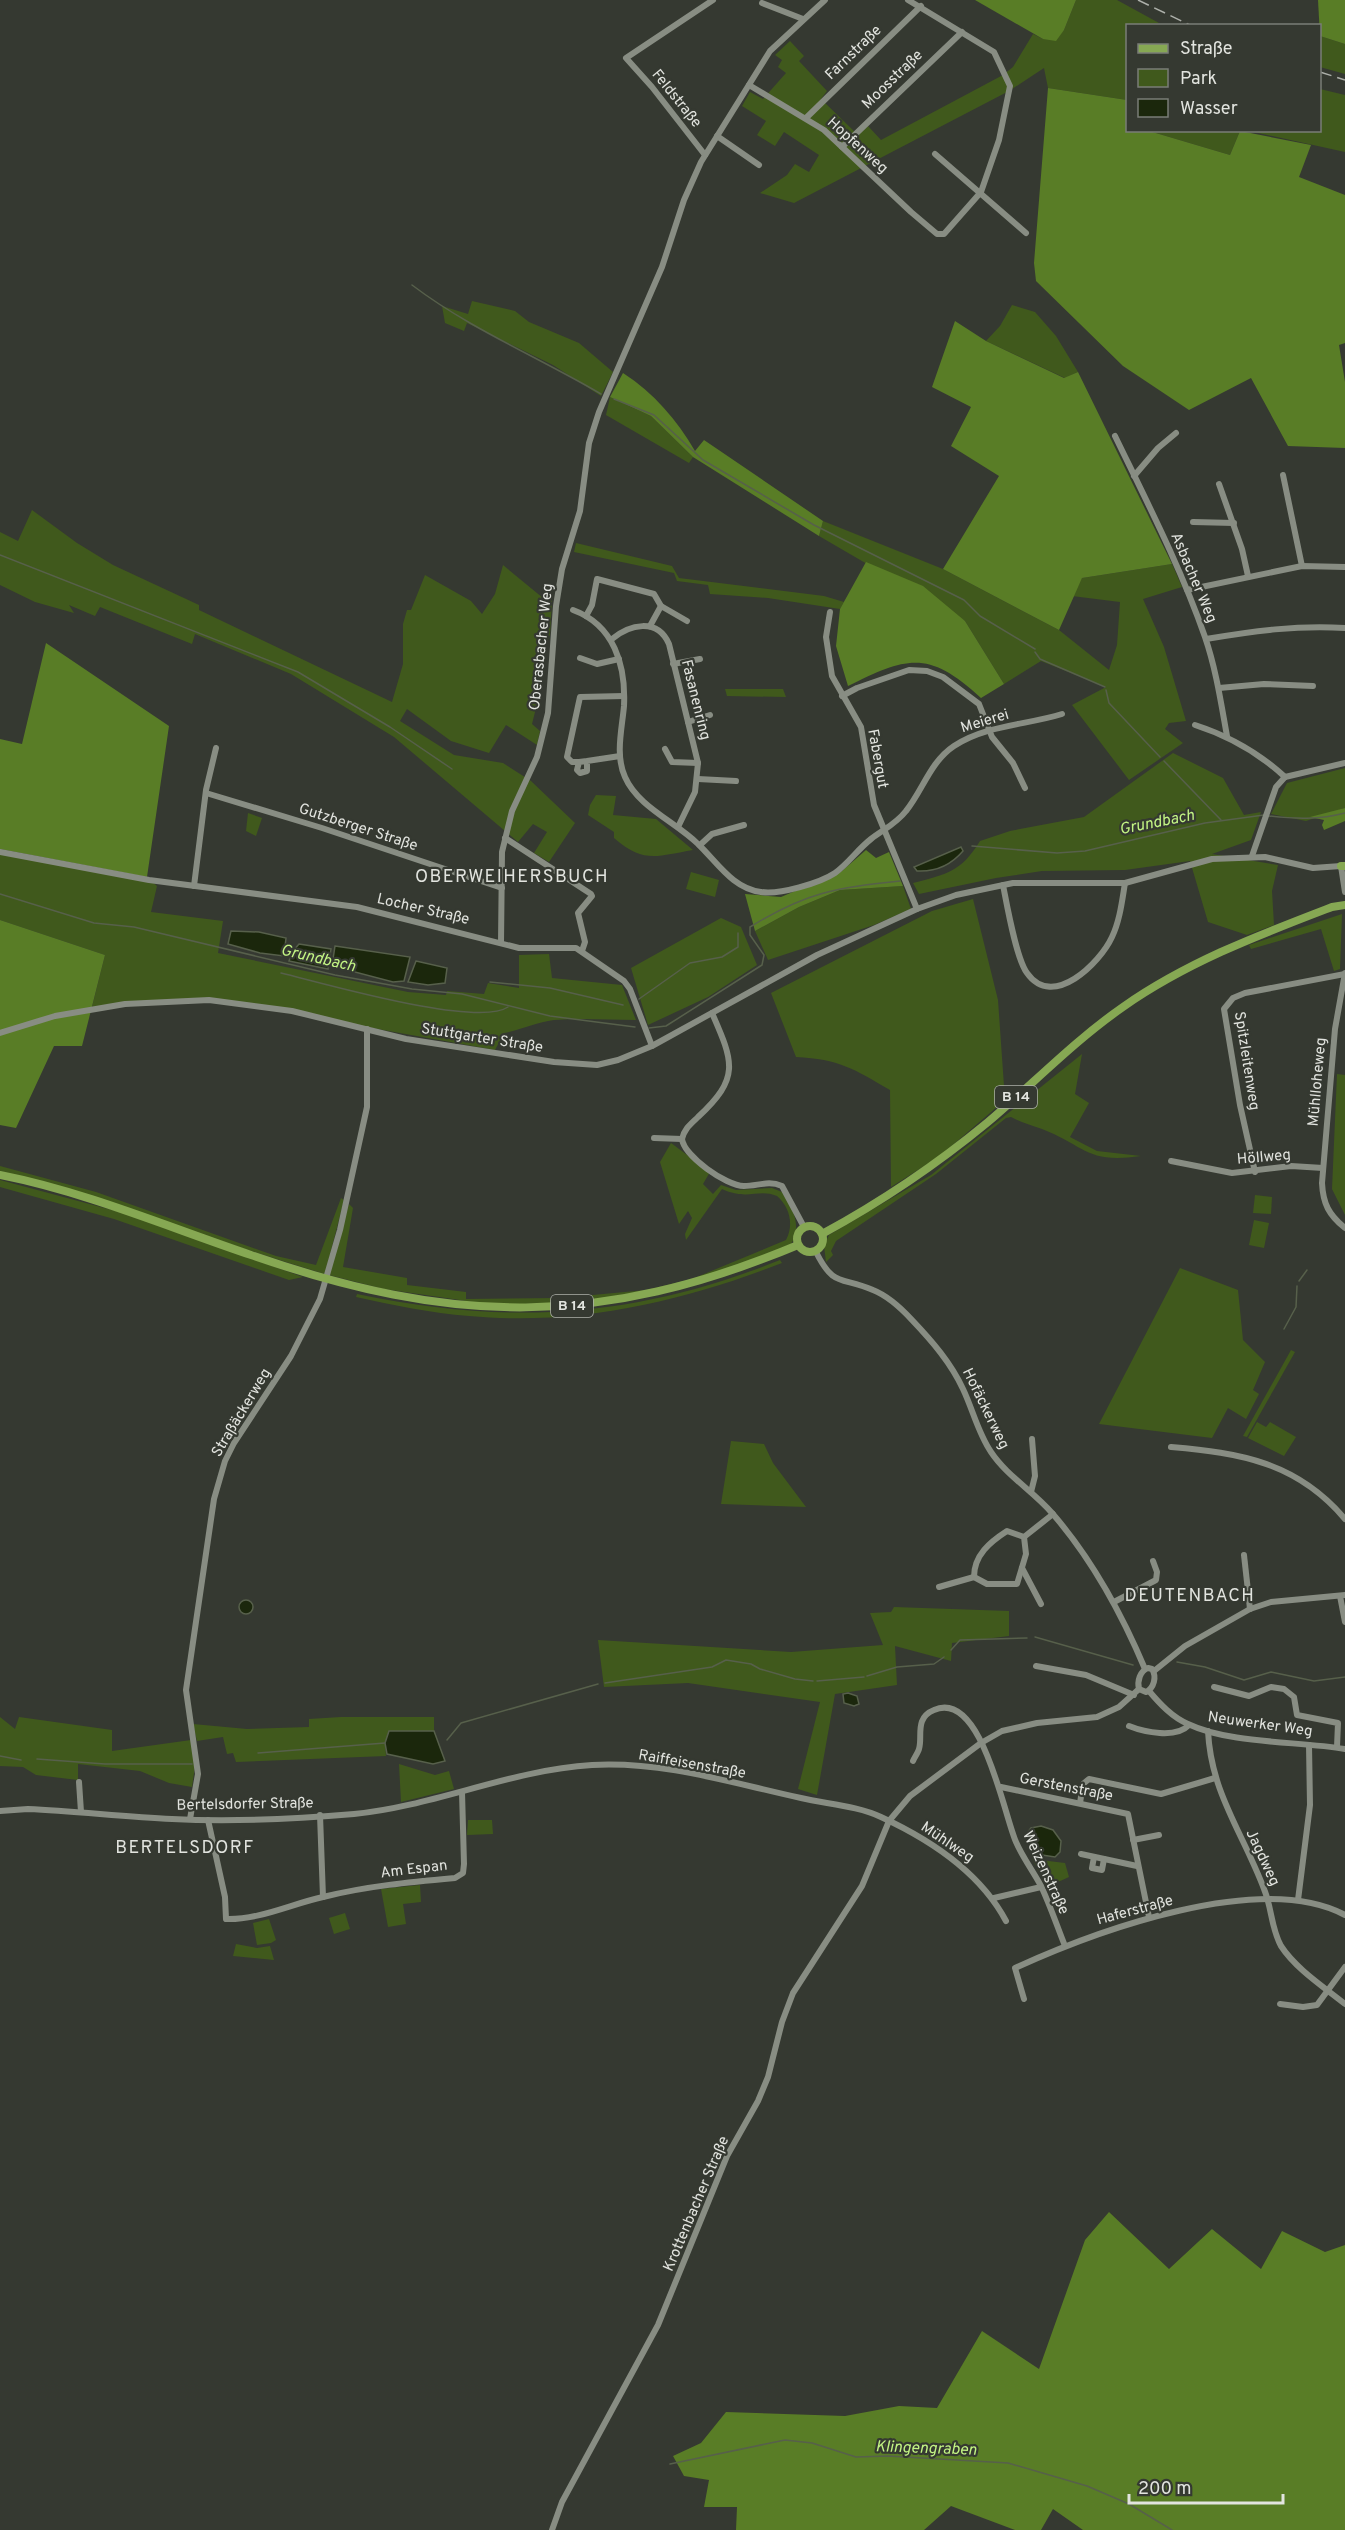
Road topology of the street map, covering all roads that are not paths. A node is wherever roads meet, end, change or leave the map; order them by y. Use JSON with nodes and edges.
{"nodes":[{"id":1,"x":713,"y":0,"type":"edge"},
{"id":2,"x":825,"y":0,"type":"edge"},
{"id":3,"x":908,"y":0,"type":"edge"},
{"id":4,"x":762,"y":3,"type":"dead end"},
{"id":5,"x":921,"y":6,"type":"junction"},
{"id":6,"x":803,"y":19,"type":"junction"},
{"id":7,"x":962,"y":32,"type":"junction"},
{"id":8,"x":749,"y":85,"type":"junction"},
{"id":9,"x":806,"y":118,"type":"junction"},
{"id":10,"x":717,"y":136,"type":"junction"},
{"id":11,"x":842,"y":147,"type":"junction"},
{"id":12,"x":935,"y":154,"type":"dead end"},
{"id":13,"x":705,"y":155,"type":"junction"},
{"id":14,"x":759,"y":165,"type":"dead end"},
{"id":15,"x":981,"y":192,"type":"junction"},
{"id":16,"x":1026,"y":234,"type":"dead end"},
{"id":17,"x":1176,"y":433,"type":"dead end"},
{"id":18,"x":1115,"y":436,"type":"dead end"},
{"id":19,"x":1283,"y":475,"type":"dead end"},
{"id":20,"x":1134,"y":476,"type":"junction"},
{"id":21,"x":1219,"y":484,"type":"dead end"},
{"id":22,"x":1193,"y":522,"type":"dead end"},
{"id":23,"x":1234,"y":523,"type":"junction"},
{"id":24,"x":1302,"y":566,"type":"junction"},
{"id":25,"x":1345,"y":567,"type":"edge"},
{"id":26,"x":1248,"y":576,"type":"junction"},
{"id":27,"x":1187,"y":590,"type":"junction"},
{"id":28,"x":662,"y":606,"type":"junction"},
{"id":29,"x":573,"y":610,"type":"dead end"},
{"id":30,"x":830,"y":612,"type":"dead end"},
{"id":31,"x":586,"y":616,"type":"junction"},
{"id":32,"x":687,"y":621,"type":"dead end"},
{"id":33,"x":650,"y":626,"type":"junction"},
{"id":34,"x":1345,"y":628,"type":"edge"},
{"id":35,"x":612,"y":639,"type":"junction"},
{"id":36,"x":1206,"y":639,"type":"junction"},
{"id":37,"x":580,"y":658,"type":"dead end"},
{"id":38,"x":619,"y":659,"type":"junction"},
{"id":39,"x":700,"y":659,"type":"dead end"},
{"id":40,"x":673,"y":664,"type":"junction"},
{"id":41,"x":1312,"y":686,"type":"dead end"},
{"id":42,"x":1219,"y":687,"type":"junction"},
{"id":43,"x":624,"y":696,"type":"junction"},
{"id":44,"x":842,"y":696,"type":"junction"},
{"id":45,"x":1062,"y":714,"type":"dead end"},
{"id":46,"x":710,"y":715,"type":"dead end"},
{"id":47,"x":688,"y":722,"type":"junction"},
{"id":48,"x":1195,"y":725,"type":"dead end"},
{"id":49,"x":989,"y":732,"type":"junction"},
{"id":50,"x":1227,"y":736,"type":"junction"},
{"id":51,"x":216,"y":748,"type":"dead end"},
{"id":52,"x":665,"y":749,"type":"dead end"},
{"id":53,"x":620,"y":756,"type":"junction"},
{"id":54,"x":587,"y":761,"type":"junction"},
{"id":55,"x":579,"y":762,"type":"junction"},
{"id":56,"x":698,"y":763,"type":"junction"},
{"id":57,"x":1345,"y":763,"type":"edge"},
{"id":58,"x":1285,"y":777,"type":"junction"},
{"id":59,"x":698,"y":779,"type":"junction"},
{"id":60,"x":736,"y":781,"type":"dead end"},
{"id":61,"x":1025,"y":788,"type":"dead end"},
{"id":62,"x":206,"y":793,"type":"junction"},
{"id":63,"x":744,"y":825,"type":"dead end"},
{"id":64,"x":678,"y":827,"type":"junction"},
{"id":65,"x":884,"y":831,"type":"junction"},
{"id":66,"x":505,"y":838,"type":"junction"},
{"id":67,"x":700,"y":845,"type":"junction"},
{"id":68,"x":0,"y":852,"type":"edge"},
{"id":69,"x":1252,"y":856,"type":"junction"},
{"id":70,"x":1343,"y":866,"type":"edge"},
{"id":71,"x":1125,"y":884,"type":"junction"},
{"id":72,"x":1003,"y":885,"type":"junction"},
{"id":73,"x":194,"y":886,"type":"junction"},
{"id":74,"x":502,"y":888,"type":"junction"},
{"id":75,"x":1345,"y":892,"type":"edge"},
{"id":76,"x":1345,"y":904,"type":"edge"},
{"id":77,"x":917,"y":909,"type":"junction"},
{"id":78,"x":501,"y":944,"type":"junction"},
{"id":79,"x":582,"y":951,"type":"junction"},
{"id":80,"x":1345,"y":974,"type":"edge"},
{"id":81,"x":712,"y":1013,"type":"junction"},
{"id":82,"x":367,"y":1029,"type":"junction"},
{"id":83,"x":0,"y":1033,"type":"edge"},
{"id":84,"x":652,"y":1046,"type":"junction"},
{"id":85,"x":654,"y":1138,"type":"dead end"},
{"id":86,"x":682,"y":1139,"type":"junction"},
{"id":87,"x":1171,"y":1161,"type":"dead end"},
{"id":88,"x":1323,"y":1168,"type":"junction"},
{"id":89,"x":1255,"y":1172,"type":"junction"},
{"id":90,"x":0,"y":1175,"type":"edge"},
{"id":91,"x":804,"y":1227,"type":"junction"},
{"id":92,"x":1345,"y":1228,"type":"edge"},
{"id":93,"x":822,"y":1234,"type":"junction"},
{"id":94,"x":798,"y":1245,"type":"junction"},
{"id":95,"x":816,"y":1252,"type":"junction"},
{"id":96,"x":1032,"y":1439,"type":"dead end"},
{"id":97,"x":1171,"y":1447,"type":"dead end"},
{"id":98,"x":1031,"y":1492,"type":"junction"},
{"id":99,"x":1053,"y":1514,"type":"junction"},
{"id":100,"x":1345,"y":1519,"type":"edge"},
{"id":101,"x":1024,"y":1537,"type":"junction"},
{"id":102,"x":1244,"y":1555,"type":"dead end"},
{"id":103,"x":1153,"y":1561,"type":"dead end"},
{"id":104,"x":1022,"y":1568,"type":"junction"},
{"id":105,"x":974,"y":1577,"type":"junction"},
{"id":106,"x":939,"y":1587,"type":"dead end"},
{"id":107,"x":1343,"y":1595,"type":"edge"},
{"id":108,"x":1114,"y":1602,"type":"junction"},
{"id":109,"x":1041,"y":1604,"type":"dead end"},
{"id":110,"x":1250,"y":1609,"type":"junction"},
{"id":111,"x":1345,"y":1622,"type":"edge"},
{"id":112,"x":1036,"y":1666,"type":"dead end"},
{"id":113,"x":1145,"y":1669,"type":"junction"},
{"id":114,"x":1154,"y":1671,"type":"junction"},
{"id":115,"x":1214,"y":1687,"type":"dead end"},
{"id":116,"x":1139,"y":1689,"type":"junction"},
{"id":117,"x":1149,"y":1691,"type":"junction"},
{"id":118,"x":1134,"y":1695,"type":"junction"},
{"id":119,"x":1189,"y":1725,"type":"junction"},
{"id":120,"x":1129,"y":1726,"type":"dead end"},
{"id":121,"x":1208,"y":1731,"type":"junction"},
{"id":122,"x":981,"y":1743,"type":"junction"},
{"id":123,"x":1309,"y":1745,"type":"junction"},
{"id":124,"x":1336,"y":1747,"type":"junction"},
{"id":125,"x":1345,"y":1749,"type":"edge"},
{"id":126,"x":912,"y":1761,"type":"dead end"},
{"id":127,"x":1215,"y":1778,"type":"junction"},
{"id":128,"x":79,"y":1782,"type":"dead end"},
{"id":129,"x":489,"y":1784,"type":"joint"},
{"id":130,"x":1001,"y":1787,"type":"junction"},
{"id":131,"x":462,"y":1792,"type":"junction"},
{"id":132,"x":1080,"y":1803,"type":"junction"},
{"id":133,"x":0,"y":1811,"type":"edge"},
{"id":134,"x":81,"y":1812,"type":"junction"},
{"id":135,"x":320,"y":1815,"type":"junction"},
{"id":136,"x":190,"y":1819,"type":"junction"},
{"id":137,"x":208,"y":1820,"type":"junction"},
{"id":138,"x":889,"y":1821,"type":"junction"},
{"id":139,"x":1160,"y":1835,"type":"dead end"},
{"id":140,"x":1133,"y":1840,"type":"junction"},
{"id":141,"x":1081,"y":1854,"type":"dead end"},
{"id":142,"x":1094,"y":1857,"type":"junction"},
{"id":143,"x":1104,"y":1859,"type":"junction"},
{"id":144,"x":1137,"y":1866,"type":"junction"},
{"id":145,"x":1041,"y":1887,"type":"junction"},
{"id":146,"x":323,"y":1897,"type":"junction"},
{"id":147,"x":994,"y":1898,"type":"junction"},
{"id":148,"x":1268,"y":1900,"type":"junction"},
{"id":149,"x":1298,"y":1900,"type":"junction"},
{"id":150,"x":1345,"y":1915,"type":"edge"},
{"id":151,"x":1149,"y":1917,"type":"junction"},
{"id":152,"x":1006,"y":1921,"type":"dead end"},
{"id":153,"x":1065,"y":1946,"type":"junction"},
{"id":154,"x":1345,"y":1967,"type":"edge"},
{"id":155,"x":1329,"y":1991,"type":"junction"},
{"id":156,"x":1024,"y":1999,"type":"dead end"},
{"id":157,"x":1280,"y":2004,"type":"dead end"},
{"id":158,"x":1345,"y":2004,"type":"edge"},
{"id":159,"x":552,"y":2530,"type":"edge"}],
"edges":[{"from":1,"to":13,"type":"street","name":"Feldstraße"},
{"from":2,"to":6,"type":"street","name":"Oberasbacher Weg"},
{"from":3,"to":5,"type":"street"},
{"from":4,"to":6,"type":"street"},
{"from":5,"to":7,"type":"street"},
{"from":5,"to":9,"type":"street","name":"Farnstraße"},
{"from":6,"to":8,"type":"street","name":"Oberasbacher Weg"},
{"from":7,"to":11,"type":"street","name":"Moosstraße"},
{"from":7,"to":15,"type":"street"},
{"from":8,"to":9,"type":"street","name":"Hopfenweg"},
{"from":8,"to":10,"type":"street","name":"Oberasbacher Weg"},
{"from":9,"to":11,"type":"street","name":"Hopfenweg"},
{"from":10,"to":13,"type":"street","name":"Oberasbacher Weg"},
{"from":10,"to":14,"type":"street"},
{"from":11,"to":15,"type":"street","name":"Hopfenweg"},
{"from":12,"to":15,"type":"street"},
{"from":13,"to":66,"type":"street","name":"Oberasbacher Weg"},
{"from":15,"to":16,"type":"street"},
{"from":17,"to":20,"type":"street"},
{"from":18,"to":20,"type":"street","name":"Asbacher Weg"},
{"from":19,"to":24,"type":"street"},
{"from":20,"to":27,"type":"street","name":"Asbacher Weg"},
{"from":21,"to":23,"type":"street"},
{"from":22,"to":23,"type":"street"},
{"from":23,"to":26,"type":"street"},
{"from":24,"to":25,"type":"street"},
{"from":24,"to":26,"type":"street"},
{"from":26,"to":27,"type":"street"},
{"from":27,"to":36,"type":"street","name":"Asbacher Weg"},
{"from":28,"to":31,"type":"street"},
{"from":28,"to":32,"type":"street"},
{"from":28,"to":33,"type":"street"},
{"from":29,"to":31,"type":"street"},
{"from":30,"to":44,"type":"street","name":"Fabergut"},
{"from":31,"to":35,"type":"street"},
{"from":33,"to":35,"type":"street"},
{"from":33,"to":40,"type":"street","name":"Fasanenring"},
{"from":34,"to":36,"type":"street"},
{"from":35,"to":38,"type":"street"},
{"from":36,"to":42,"type":"street","name":"Asbacher Weg"},
{"from":37,"to":38,"type":"street"},
{"from":38,"to":43,"type":"street"},
{"from":39,"to":40,"type":"street"},
{"from":40,"to":47,"type":"street","name":"Fasanenring"},
{"from":41,"to":42,"type":"street"},
{"from":42,"to":50,"type":"street","name":"Asbacher Weg"},
{"from":43,"to":53,"type":"street"},
{"from":43,"to":55,"type":"street"},
{"from":44,"to":49,"type":"street"},
{"from":44,"to":65,"type":"street","name":"Fabergut"},
{"from":45,"to":49,"type":"street","name":"Meierei"},
{"from":46,"to":47,"type":"street"},
{"from":47,"to":56,"type":"street","name":"Fasanenring"},
{"from":48,"to":50,"type":"street"},
{"from":49,"to":61,"type":"street"},
{"from":49,"to":65,"type":"street","name":"Meierei"},
{"from":50,"to":58,"type":"street"},
{"from":51,"to":62,"type":"street"},
{"from":52,"to":56,"type":"street"},
{"from":53,"to":54,"type":"street"},
{"from":53,"to":64,"type":"street"},
{"from":54,"to":55,"type":"street"},
{"from":54,"to":55,"type":"street"},
{"from":56,"to":59,"type":"street","name":"Fasanenring"},
{"from":57,"to":58,"type":"street"},
{"from":58,"to":69,"type":"street"},
{"from":59,"to":60,"type":"street"},
{"from":59,"to":64,"type":"street","name":"Fasanenring"},
{"from":62,"to":73,"type":"street"},
{"from":62,"to":74,"type":"street","name":"Gutzberger Straße"},
{"from":63,"to":67,"type":"street"},
{"from":64,"to":67,"type":"street"},
{"from":65,"to":67,"type":"street"},
{"from":65,"to":77,"type":"street","name":"Fabergut"},
{"from":66,"to":74,"type":"street","name":"Oberasbacher Weg"},
{"from":66,"to":79,"type":"street"},
{"from":68,"to":73,"type":"street","name":"Locher Straße"},
{"from":69,"to":70,"type":"street","name":"Stuttgarter Straße"},
{"from":69,"to":71,"type":"street","name":"Stuttgarter Straße"},
{"from":70,"to":75,"type":"street"},
{"from":71,"to":72,"type":"street","name":"Stuttgarter Straße"},
{"from":71,"to":72,"type":"street"},
{"from":72,"to":77,"type":"street","name":"Stuttgarter Straße"},
{"from":73,"to":78,"type":"street","name":"Locher Straße"},
{"from":74,"to":78,"type":"street","name":"Oberasbacher Weg"},
{"from":76,"to":93,"type":"main road","number":"B 14"},
{"from":77,"to":81,"type":"street","name":"Stuttgarter Straße"},
{"from":78,"to":79,"type":"street","name":"Locher Straße"},
{"from":79,"to":84,"type":"street"},
{"from":80,"to":88,"type":"street","name":"Mühlloheweg"},
{"from":80,"to":89,"type":"street","name":"Spitzleitenweg"},
{"from":81,"to":84,"type":"street","name":"Stuttgarter Straße"},
{"from":81,"to":86,"type":"street"},
{"from":82,"to":83,"type":"street","name":"Stuttgarter Straße"},
{"from":82,"to":84,"type":"street","name":"Stuttgarter Straße"},
{"from":82,"to":136,"type":"street","name":"Straßäckerweg"},
{"from":85,"to":86,"type":"street"},
{"from":86,"to":91,"type":"street"},
{"from":87,"to":89,"type":"street","name":"Höllweg"},
{"from":88,"to":89,"type":"street","name":"Höllweg"},
{"from":88,"to":92,"type":"street","name":"Mühlloheweg"},
{"from":90,"to":94,"type":"main road","number":"B 14"},
{"from":91,"to":93,"type":"main road"},
{"from":91,"to":94,"type":"main road"},
{"from":93,"to":95,"type":"main road"},
{"from":94,"to":95,"type":"main road"},
{"from":95,"to":98,"type":"street","name":"Hofäckerweg"},
{"from":96,"to":98,"type":"street"},
{"from":97,"to":100,"type":"street"},
{"from":98,"to":99,"type":"street","name":"Hofäckerweg"},
{"from":99,"to":101,"type":"street"},
{"from":99,"to":108,"type":"street","name":"Hofäckerweg"},
{"from":101,"to":104,"type":"street"},
{"from":101,"to":105,"type":"street"},
{"from":102,"to":110,"type":"street"},
{"from":103,"to":108,"type":"street"},
{"from":104,"to":105,"type":"street"},
{"from":104,"to":109,"type":"street"},
{"from":105,"to":106,"type":"street"},
{"from":107,"to":110,"type":"street"},
{"from":107,"to":111,"type":"street"},
{"from":108,"to":113,"type":"street","name":"Hofäckerweg"},
{"from":110,"to":114,"type":"street"},
{"from":112,"to":118,"type":"street"},
{"from":113,"to":114,"type":"street"},
{"from":113,"to":116,"type":"street"},
{"from":114,"to":117,"type":"street"},
{"from":115,"to":124,"type":"street"},
{"from":116,"to":117,"type":"street"},
{"from":116,"to":118,"type":"street","name":"Krottenbacher Straße"},
{"from":117,"to":119,"type":"street","name":"Neuwerker Weg"},
{"from":118,"to":122,"type":"street","name":"Krottenbacher Straße"},
{"from":119,"to":120,"type":"street"},
{"from":119,"to":121,"type":"street","name":"Neuwerker Weg"},
{"from":121,"to":123,"type":"street","name":"Neuwerker Weg"},
{"from":121,"to":127,"type":"street","name":"Jagdweg"},
{"from":122,"to":126,"type":"street","name":"Weizenstraße"},
{"from":122,"to":130,"type":"street","name":"Weizenstraße"},
{"from":122,"to":138,"type":"street","name":"Krottenbacher Straße"},
{"from":123,"to":124,"type":"street","name":"Neuwerker Weg"},
{"from":123,"to":149,"type":"street"},
{"from":124,"to":125,"type":"street","name":"Neuwerker Weg"},
{"from":127,"to":132,"type":"street"},
{"from":127,"to":148,"type":"street","name":"Jagdweg"},
{"from":128,"to":134,"type":"street"},
{"from":129,"to":131,"type":"street","name":"Bertelsdorfer Straße"},
{"from":129,"to":138,"type":"street","name":"Raiffeisenstraße"},
{"from":130,"to":132,"type":"street","name":"Gerstenstraße"},
{"from":130,"to":145,"type":"street","name":"Weizenstraße"},
{"from":131,"to":135,"type":"street","name":"Bertelsdorfer Straße"},
{"from":131,"to":146,"type":"street","name":"Am Espan"},
{"from":132,"to":140,"type":"street","name":"Gerstenstraße"},
{"from":133,"to":134,"type":"street","name":"Bertelsdorfer Straße"},
{"from":134,"to":136,"type":"street","name":"Bertelsdorfer Straße"},
{"from":135,"to":137,"type":"street","name":"Bertelsdorfer Straße"},
{"from":135,"to":146,"type":"street"},
{"from":136,"to":137,"type":"street","name":"Bertelsdorfer Straße"},
{"from":137,"to":146,"type":"street","name":"Am Espan"},
{"from":138,"to":147,"type":"street","name":"Mühlweg"},
{"from":138,"to":159,"type":"street","name":"Krottenbacher Straße"},
{"from":139,"to":140,"type":"street"},
{"from":140,"to":144,"type":"street","name":"Gerstenstraße"},
{"from":141,"to":142,"type":"street"},
{"from":142,"to":143,"type":"street"},
{"from":142,"to":143,"type":"street"},
{"from":143,"to":144,"type":"street"},
{"from":144,"to":151,"type":"street","name":"Gerstenstraße"},
{"from":145,"to":147,"type":"street"},
{"from":145,"to":153,"type":"street","name":"Weizenstraße"},
{"from":147,"to":152,"type":"street","name":"Mühlweg"},
{"from":148,"to":149,"type":"street","name":"Haferstraße"},
{"from":148,"to":151,"type":"street","name":"Haferstraße"},
{"from":148,"to":155,"type":"street","name":"Jagdweg"},
{"from":149,"to":150,"type":"street","name":"Haferstraße"},
{"from":151,"to":153,"type":"street","name":"Haferstraße"},
{"from":153,"to":156,"type":"street","name":"Haferstraße"},
{"from":154,"to":155,"type":"street"},
{"from":155,"to":157,"type":"street"},
{"from":155,"to":158,"type":"street","name":"Jagdweg"}]}
